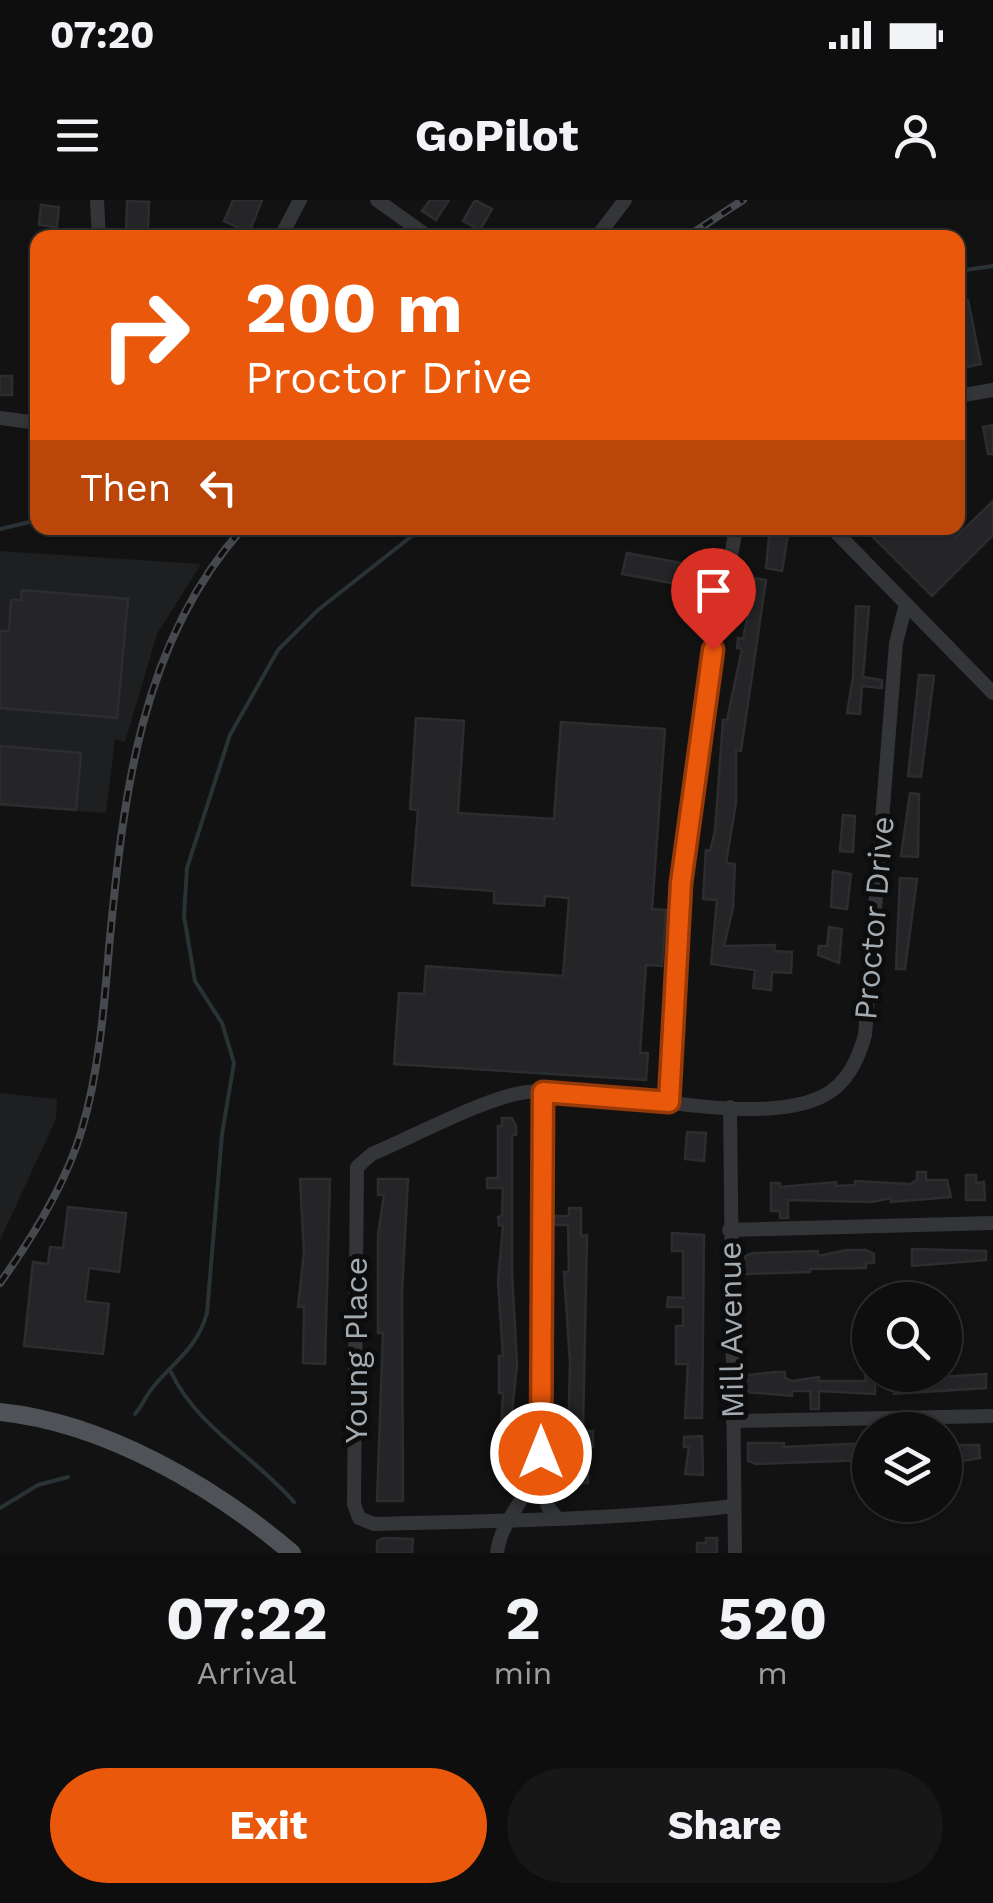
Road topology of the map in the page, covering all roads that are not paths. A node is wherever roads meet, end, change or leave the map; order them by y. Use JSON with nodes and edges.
{"nodes":[{"id":1,"x":96,"y":200,"type":"edge"},
{"id":2,"x":300,"y":200,"type":"edge"},
{"id":3,"x":377,"y":200,"type":"edge"},
{"id":4,"x":625,"y":200,"type":"edge"},
{"id":5,"x":98,"y":230,"type":"edge"},
{"id":6,"x":284,"y":230,"type":"edge"},
{"id":7,"x":419,"y":230,"type":"edge"},
{"id":8,"x":602,"y":230,"type":"edge"},
{"id":9,"x":993,"y":390,"type":"edge"},
{"id":10,"x":965,"y":395,"type":"edge"},
{"id":11,"x":0,"y":418,"type":"edge"},
{"id":12,"x":30,"y":423,"type":"edge"},
{"id":13,"x":735,"y":535,"type":"edge"},
{"id":14,"x":839,"y":535,"type":"edge"},
{"id":15,"x":906,"y":604,"type":"junction"},
{"id":16,"x":993,"y":694,"type":"edge"},
{"id":17,"x":543,"y":1092,"type":"junction"},
{"id":18,"x":669,"y":1102,"type":"junction"},
{"id":19,"x":730,"y":1107,"type":"junction"},
{"id":20,"x":358,"y":1165,"type":"joint"},
{"id":21,"x":993,"y":1223,"type":"edge"},
{"id":22,"x":729,"y":1230,"type":"junction"},
{"id":23,"x":0,"y":1412,"type":"edge"},
{"id":24,"x":993,"y":1416,"type":"edge"},
{"id":25,"x":734,"y":1421,"type":"junction"},
{"id":26,"x":538,"y":1472,"type":"junction"},
{"id":27,"x":734,"y":1506,"type":"junction"},
{"id":28,"x":558,"y":1519,"type":"junction"},
{"id":29,"x":510,"y":1521,"type":"junction"},
{"id":30,"x":280,"y":1549,"type":"edge"},
{"id":31,"x":496,"y":1553,"type":"edge"},
{"id":32,"x":735,"y":1553,"type":"edge"}],
"edges":[{"from":1,"to":5,"type":"street"},
{"from":2,"to":6,"type":"street"},
{"from":3,"to":7,"type":"street"},
{"from":4,"to":8,"type":"street"},
{"from":9,"to":10,"type":"street"},
{"from":11,"to":12,"type":"street"},
{"from":13,"to":18,"type":"street"},
{"from":14,"to":15,"type":"street"},
{"from":15,"to":16,"type":"street"},
{"from":15,"to":19,"type":"street","name":"Proctor Drive"},
{"from":17,"to":18,"type":"street","name":"Proctor Drive"},
{"from":17,"to":20,"type":"street","name":"Proctor Drive"},
{"from":17,"to":26,"type":"street"},
{"from":18,"to":19,"type":"street","name":"Proctor Drive"},
{"from":19,"to":22,"type":"street","name":"Mill Avenue"},
{"from":20,"to":29,"type":"street","name":"Young Place"},
{"from":21,"to":22,"type":"street"},
{"from":22,"to":25,"type":"street","name":"Mill Avenue"},
{"from":23,"to":30,"type":"main road"},
{"from":24,"to":25,"type":"street"},
{"from":25,"to":27,"type":"street","name":"Mill Avenue"},
{"from":26,"to":28,"type":"street"},
{"from":26,"to":29,"type":"street"},
{"from":27,"to":28,"type":"street"},
{"from":27,"to":32,"type":"street","name":"Mill Avenue"},
{"from":28,"to":29,"type":"street"},
{"from":29,"to":31,"type":"street"}]}
